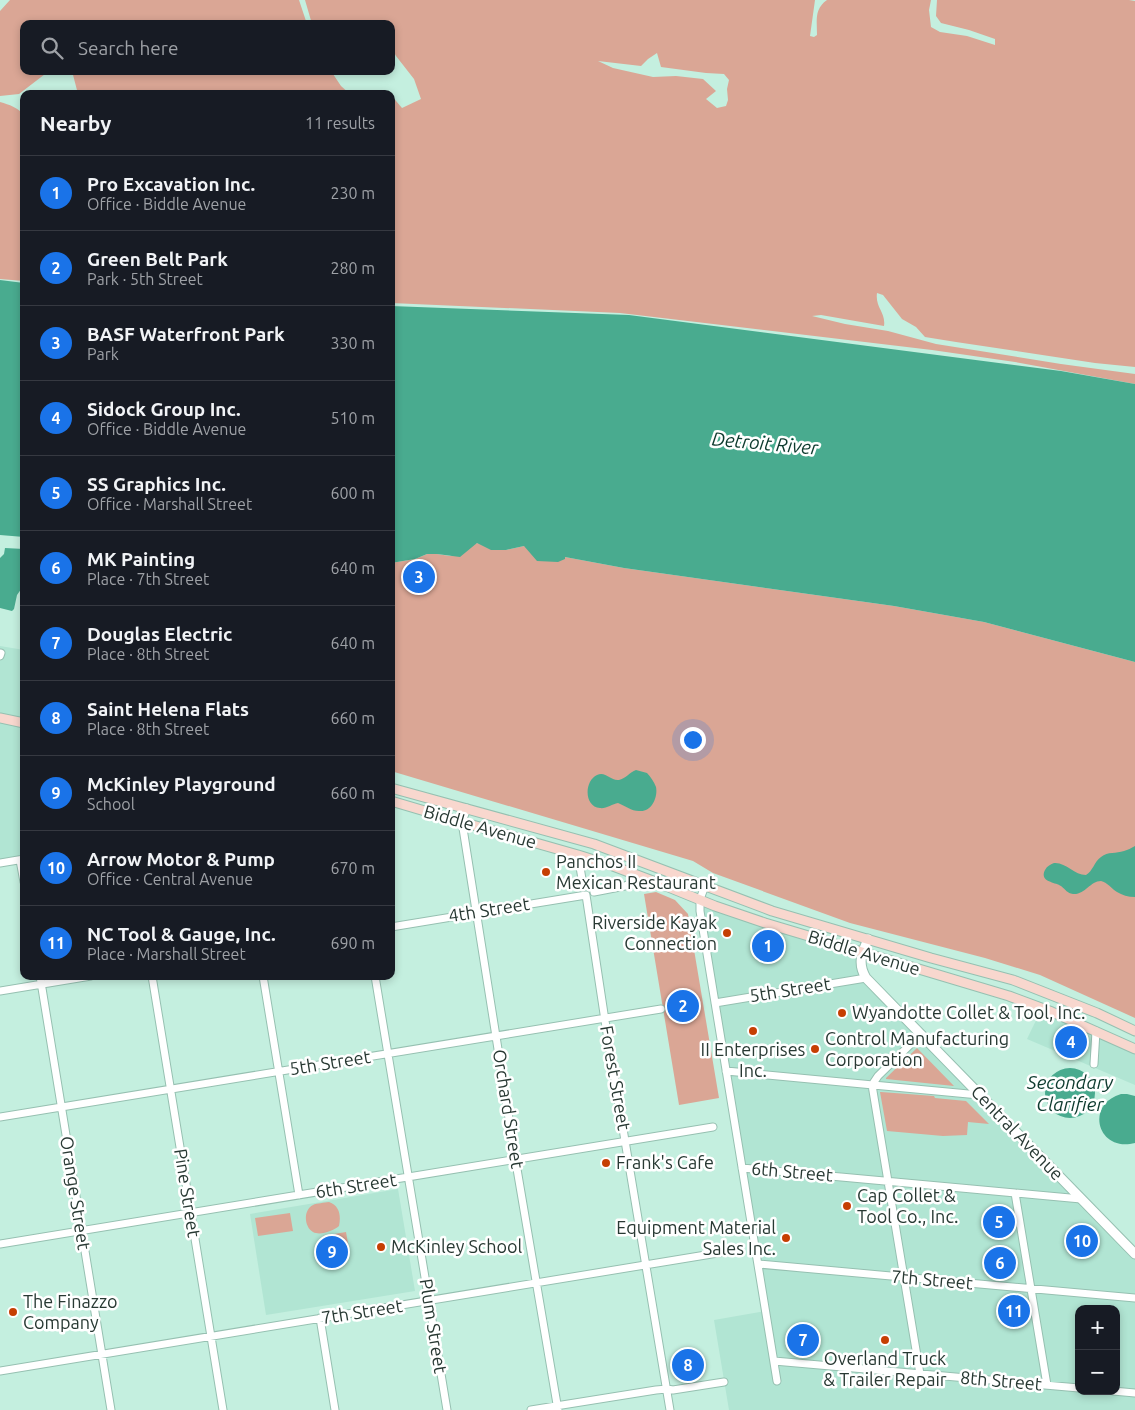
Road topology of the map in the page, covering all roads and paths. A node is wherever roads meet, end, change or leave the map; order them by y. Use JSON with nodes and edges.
{"nodes":[{"id":1,"x":0,"y":718,"type":"edge"},
{"id":2,"x":20,"y":722,"type":"edge"},
{"id":3,"x":395,"y":789,"type":"edge"},
{"id":4,"x":395,"y":802,"type":"edge"},
{"id":5,"x":467,"y":808,"type":"junction"},
{"id":6,"x":462,"y":822,"type":"junction"},
{"id":7,"x":578,"y":855,"type":"junction"},
{"id":8,"x":20,"y":860,"type":"edge"},
{"id":9,"x":0,"y":863,"type":"edge"},
{"id":10,"x":637,"y":875,"type":"junction"},
{"id":11,"x":583,"y":885,"type":"dead end"},
{"id":12,"x":705,"y":886,"type":"junction"},
{"id":13,"x":594,"y":892,"type":"dead end"},
{"id":14,"x":586,"y":894,"type":"joint"},
{"id":15,"x":700,"y":899,"type":"junction"},
{"id":16,"x":476,"y":912,"type":"junction"},
{"id":17,"x":395,"y":926,"type":"edge"},
{"id":18,"x":868,"y":939,"type":"junction"},
{"id":19,"x":863,"y":952,"type":"junction"},
{"id":20,"x":866,"y":978,"type":"junction"},
{"id":21,"x":40,"y":980,"type":"edge"},
{"id":22,"x":66,"y":980,"type":"edge"},
{"id":23,"x":153,"y":980,"type":"edge"},
{"id":24,"x":264,"y":980,"type":"edge"},
{"id":25,"x":376,"y":980,"type":"edge"},
{"id":26,"x":1013,"y":980,"type":"junction"},
{"id":27,"x":41,"y":984,"type":"junction"},
{"id":28,"x":0,"y":991,"type":"edge"},
{"id":29,"x":1008,"y":996,"type":"junction"},
{"id":30,"x":715,"y":1003,"type":"junction"},
{"id":31,"x":661,"y":1008,"type":"dead end"},
{"id":32,"x":605,"y":1017,"type":"junction"},
{"id":33,"x":1096,"y":1031,"type":"junction"},
{"id":34,"x":1135,"y":1031,"type":"edge"},
{"id":35,"x":921,"y":1034,"type":"junction"},
{"id":36,"x":497,"y":1036,"type":"junction"},
{"id":37,"x":1135,"y":1049,"type":"edge"},
{"id":38,"x":388,"y":1054,"type":"junction"},
{"id":39,"x":1094,"y":1064,"type":"dead end"},
{"id":40,"x":726,"y":1071,"type":"junction"},
{"id":41,"x":279,"y":1072,"type":"junction"},
{"id":42,"x":872,"y":1085,"type":"junction"},
{"id":43,"x":170,"y":1089,"type":"junction"},
{"id":44,"x":980,"y":1095,"type":"junction"},
{"id":45,"x":61,"y":1107,"type":"junction"},
{"id":46,"x":0,"y":1117,"type":"edge"},
{"id":47,"x":713,"y":1127,"type":"dead end"},
{"id":48,"x":626,"y":1141,"type":"junction"},
{"id":49,"x":516,"y":1159,"type":"junction"},
{"id":50,"x":742,"y":1168,"type":"junction"},
{"id":51,"x":408,"y":1177,"type":"junction"},
{"id":52,"x":888,"y":1181,"type":"junction"},
{"id":53,"x":1016,"y":1193,"type":"junction"},
{"id":54,"x":299,"y":1195,"type":"junction"},
{"id":55,"x":1081,"y":1199,"type":"junction"},
{"id":56,"x":191,"y":1213,"type":"junction"},
{"id":57,"x":82,"y":1231,"type":"junction"},
{"id":58,"x":0,"y":1244,"type":"edge"},
{"id":59,"x":724,"y":1252,"type":"dead end"},
{"id":60,"x":1135,"y":1254,"type":"edge"},
{"id":61,"x":758,"y":1264,"type":"junction"},
{"id":62,"x":646,"y":1265,"type":"junction"},
{"id":63,"x":904,"y":1277,"type":"junction"},
{"id":64,"x":537,"y":1283,"type":"junction"},
{"id":65,"x":1031,"y":1289,"type":"junction"},
{"id":66,"x":1135,"y":1298,"type":"edge"},
{"id":67,"x":429,"y":1301,"type":"junction"},
{"id":68,"x":320,"y":1318,"type":"junction"},
{"id":69,"x":211,"y":1336,"type":"junction"},
{"id":70,"x":102,"y":1354,"type":"junction"},
{"id":71,"x":774,"y":1361,"type":"junction"},
{"id":72,"x":0,"y":1370,"type":"edge"},
{"id":73,"x":920,"y":1374,"type":"junction"},
{"id":74,"x":777,"y":1381,"type":"dead end"},
{"id":75,"x":724,"y":1382,"type":"dead end"},
{"id":76,"x":1047,"y":1385,"type":"junction"},
{"id":77,"x":1075,"y":1388,"type":"edge"},
{"id":78,"x":667,"y":1389,"type":"junction"},
{"id":79,"x":1120,"y":1392,"type":"edge"},
{"id":80,"x":1135,"y":1393,"type":"edge"},
{"id":81,"x":558,"y":1408,"type":"edge"},
{"id":82,"x":111,"y":1410,"type":"edge"},
{"id":83,"x":223,"y":1410,"type":"edge"},
{"id":84,"x":335,"y":1410,"type":"edge"},
{"id":85,"x":447,"y":1410,"type":"edge"},
{"id":86,"x":531,"y":1410,"type":"edge"},
{"id":87,"x":670,"y":1410,"type":"edge"}],
"edges":[{"from":1,"to":2,"type":"main road"},
{"from":3,"to":5,"type":"main road","name":"Biddle Avenue"},
{"from":4,"to":6,"type":"main road","name":"Biddle Avenue"},
{"from":5,"to":6,"type":"street","name":"Orchard Street"},
{"from":5,"to":12,"type":"main road","name":"Biddle Avenue"},
{"from":6,"to":7,"type":"main road","name":"Biddle Avenue"},
{"from":6,"to":16,"type":"street","name":"Orchard Street"},
{"from":7,"to":10,"type":"main road","name":"Biddle Avenue"},
{"from":7,"to":11,"type":"street"},
{"from":8,"to":9,"type":"street"},
{"from":10,"to":13,"type":"street"},
{"from":10,"to":15,"type":"main road","name":"Biddle Avenue"},
{"from":12,"to":15,"type":"street"},
{"from":12,"to":18,"type":"main road","name":"Biddle Avenue"},
{"from":14,"to":16,"type":"street","name":"4th Street"},
{"from":14,"to":32,"type":"street","name":"Forest Street"},
{"from":15,"to":19,"type":"main road","name":"Biddle Avenue"},
{"from":15,"to":30,"type":"street"},
{"from":16,"to":17,"type":"street","name":"4th Street"},
{"from":16,"to":36,"type":"street","name":"Orchard Street"},
{"from":18,"to":19,"type":"street"},
{"from":18,"to":26,"type":"main road","name":"Biddle Avenue"},
{"from":19,"to":20,"type":"street"},
{"from":19,"to":29,"type":"main road","name":"Biddle Avenue"},
{"from":20,"to":30,"type":"street","name":"5th Street"},
{"from":20,"to":35,"type":"street","name":"Central Avenue"},
{"from":21,"to":27,"type":"street","name":"Orange Street"},
{"from":22,"to":27,"type":"street"},
{"from":23,"to":43,"type":"street","name":"Pine Street"},
{"from":24,"to":41,"type":"street"},
{"from":25,"to":38,"type":"street","name":"Plum Street"},
{"from":26,"to":29,"type":"main road"},
{"from":26,"to":34,"type":"main road","name":"Biddle Avenue"},
{"from":27,"to":28,"type":"street"},
{"from":27,"to":45,"type":"street","name":"Orange Street"},
{"from":29,"to":33,"type":"main road","name":"Biddle Avenue"},
{"from":30,"to":40,"type":"street"},
{"from":31,"to":32,"type":"street","name":"5th Street"},
{"from":32,"to":36,"type":"street","name":"5th Street"},
{"from":32,"to":48,"type":"street","name":"Forest Street"},
{"from":33,"to":37,"type":"main road","name":"Biddle Avenue"},
{"from":33,"to":39,"type":"street"},
{"from":35,"to":42,"type":"street"},
{"from":35,"to":44,"type":"street","name":"Central Avenue"},
{"from":36,"to":38,"type":"street","name":"5th Street"},
{"from":36,"to":49,"type":"street","name":"Orchard Street"},
{"from":38,"to":41,"type":"street","name":"5th Street"},
{"from":38,"to":51,"type":"street","name":"Plum Street"},
{"from":40,"to":42,"type":"street"},
{"from":40,"to":50,"type":"street"},
{"from":41,"to":43,"type":"street","name":"5th Street"},
{"from":41,"to":54,"type":"street"},
{"from":42,"to":44,"type":"street"},
{"from":42,"to":52,"type":"street"},
{"from":43,"to":45,"type":"street","name":"5th Street"},
{"from":43,"to":56,"type":"street","name":"Pine Street"},
{"from":44,"to":55,"type":"street","name":"Central Avenue"},
{"from":45,"to":46,"type":"street","name":"5th Street"},
{"from":45,"to":57,"type":"street","name":"Orange Street"},
{"from":47,"to":48,"type":"street","name":"6th Street"},
{"from":48,"to":49,"type":"street","name":"6th Street"},
{"from":48,"to":62,"type":"street","name":"Forest Street"},
{"from":49,"to":51,"type":"street","name":"6th Street"},
{"from":49,"to":64,"type":"street","name":"Orchard Street"},
{"from":50,"to":52,"type":"street","name":"6th Street"},
{"from":50,"to":61,"type":"street"},
{"from":51,"to":54,"type":"street","name":"6th Street"},
{"from":51,"to":67,"type":"street","name":"Plum Street"},
{"from":52,"to":53,"type":"street","name":"6th Street"},
{"from":52,"to":63,"type":"street"},
{"from":53,"to":55,"type":"street","name":"6th Street"},
{"from":53,"to":65,"type":"street"},
{"from":54,"to":56,"type":"street","name":"6th Street"},
{"from":55,"to":60,"type":"street","name":"Central Avenue"},
{"from":56,"to":57,"type":"street","name":"6th Street"},
{"from":56,"to":69,"type":"street","name":"Pine Street"},
{"from":57,"to":58,"type":"street","name":"6th Street"},
{"from":57,"to":70,"type":"street","name":"Orange Street"},
{"from":59,"to":62,"type":"street","name":"7th Street"},
{"from":61,"to":63,"type":"street","name":"7th Street"},
{"from":61,"to":71,"type":"street"},
{"from":62,"to":64,"type":"street","name":"7th Street"},
{"from":62,"to":78,"type":"street","name":"Forest Street"},
{"from":63,"to":65,"type":"street","name":"7th Street"},
{"from":63,"to":73,"type":"street"},
{"from":64,"to":67,"type":"street","name":"7th Street"},
{"from":64,"to":81,"type":"street","name":"Orchard Street"},
{"from":65,"to":66,"type":"street","name":"7th Street"},
{"from":65,"to":76,"type":"street"},
{"from":67,"to":68,"type":"street","name":"7th Street"},
{"from":67,"to":85,"type":"street","name":"Plum Street"},
{"from":68,"to":69,"type":"street","name":"7th Street"},
{"from":68,"to":84,"type":"street"},
{"from":69,"to":70,"type":"street","name":"7th Street"},
{"from":69,"to":83,"type":"street","name":"Pine Street"},
{"from":70,"to":72,"type":"street","name":"7th Street"},
{"from":70,"to":82,"type":"street","name":"Orange Street"},
{"from":71,"to":73,"type":"street","name":"8th Street"},
{"from":71,"to":74,"type":"street"},
{"from":73,"to":76,"type":"street","name":"8th Street"},
{"from":75,"to":78,"type":"street"},
{"from":76,"to":77,"type":"street","name":"8th Street"},
{"from":78,"to":81,"type":"street"},
{"from":78,"to":87,"type":"street","name":"Forest Street"},
{"from":79,"to":80,"type":"street"},
{"from":81,"to":86,"type":"street"}]}
